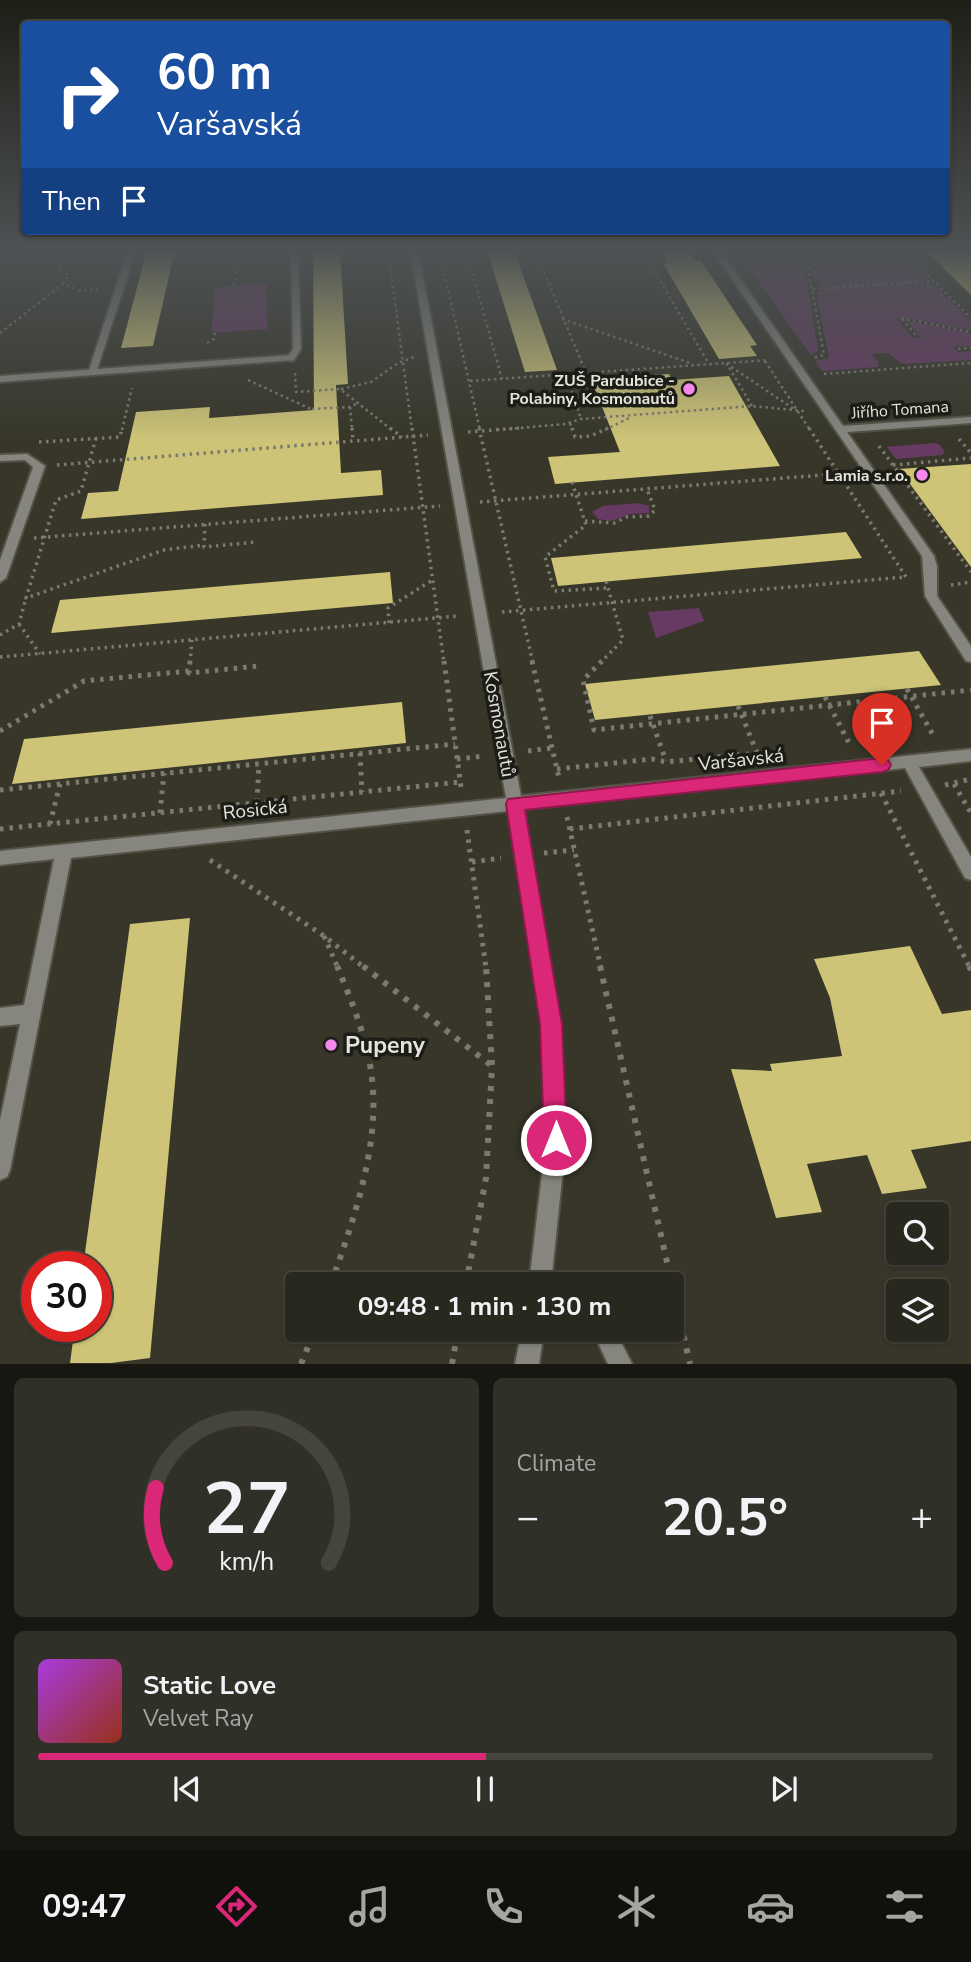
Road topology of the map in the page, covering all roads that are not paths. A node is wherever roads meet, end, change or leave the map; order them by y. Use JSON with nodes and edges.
{"nodes":[{"id":1,"x":112,"y":314,"type":"edge"},
{"id":2,"x":293,"y":314,"type":"edge"},
{"id":3,"x":426,"y":314,"type":"edge"},
{"id":4,"x":760,"y":314,"type":"edge"},
{"id":5,"x":293,"y":356,"type":"joint"},
{"id":6,"x":92,"y":373,"type":"junction"},
{"id":7,"x":0,"y":379,"type":"edge"},
{"id":8,"x":971,"y":420,"type":"edge"},
{"id":9,"x":841,"y":429,"type":"junction"},
{"id":10,"x":0,"y":458,"type":"edge"},
{"id":11,"x":0,"y":578,"type":"edge"},
{"id":12,"x":971,"y":657,"type":"edge"},
{"id":13,"x":971,"y":755,"type":"edge"},
{"id":14,"x":909,"y":762,"type":"junction"},
{"id":15,"x":514,"y":804,"type":"junction"},
{"id":16,"x":64,"y":851,"type":"junction"},
{"id":17,"x":0,"y":858,"type":"edge"},
{"id":18,"x":971,"y":873,"type":"edge"},
{"id":19,"x":32,"y":1013,"type":"junction"},
{"id":20,"x":0,"y":1017,"type":"edge"},
{"id":21,"x":0,"y":1170,"type":"edge"},
{"id":22,"x":542,"y":1272,"type":"edge"},
{"id":23,"x":531,"y":1342,"type":"edge"},
{"id":24,"x":610,"y":1342,"type":"edge"},
{"id":25,"x":527,"y":1363,"type":"edge"},
{"id":26,"x":621,"y":1363,"type":"edge"}],
"edges":[{"from":1,"to":6,"type":"lane"},
{"from":2,"to":5,"type":"lane"},
{"from":3,"to":15,"type":"street","name":"Kosmonautů"},
{"from":4,"to":9,"type":"street","name":"Jiřího Tomana"},
{"from":5,"to":6,"type":"street"},
{"from":6,"to":7,"type":"street"},
{"from":8,"to":9,"type":"street","name":"Jiřího Tomana"},
{"from":9,"to":12,"type":"street"},
{"from":10,"to":11,"type":"street"},
{"from":13,"to":14,"type":"street","name":"Varšavská"},
{"from":14,"to":15,"type":"street","name":"Varšavská"},
{"from":14,"to":18,"type":"street"},
{"from":15,"to":16,"type":"street","name":"Rosická"},
{"from":15,"to":22,"type":"street","name":"Kosmonautů"},
{"from":16,"to":17,"type":"street","name":"Rosická"},
{"from":16,"to":19,"type":"street"},
{"from":19,"to":20,"type":"street"},
{"from":19,"to":21,"type":"street"},
{"from":23,"to":25,"type":"street"},
{"from":24,"to":26,"type":"street"}]}
